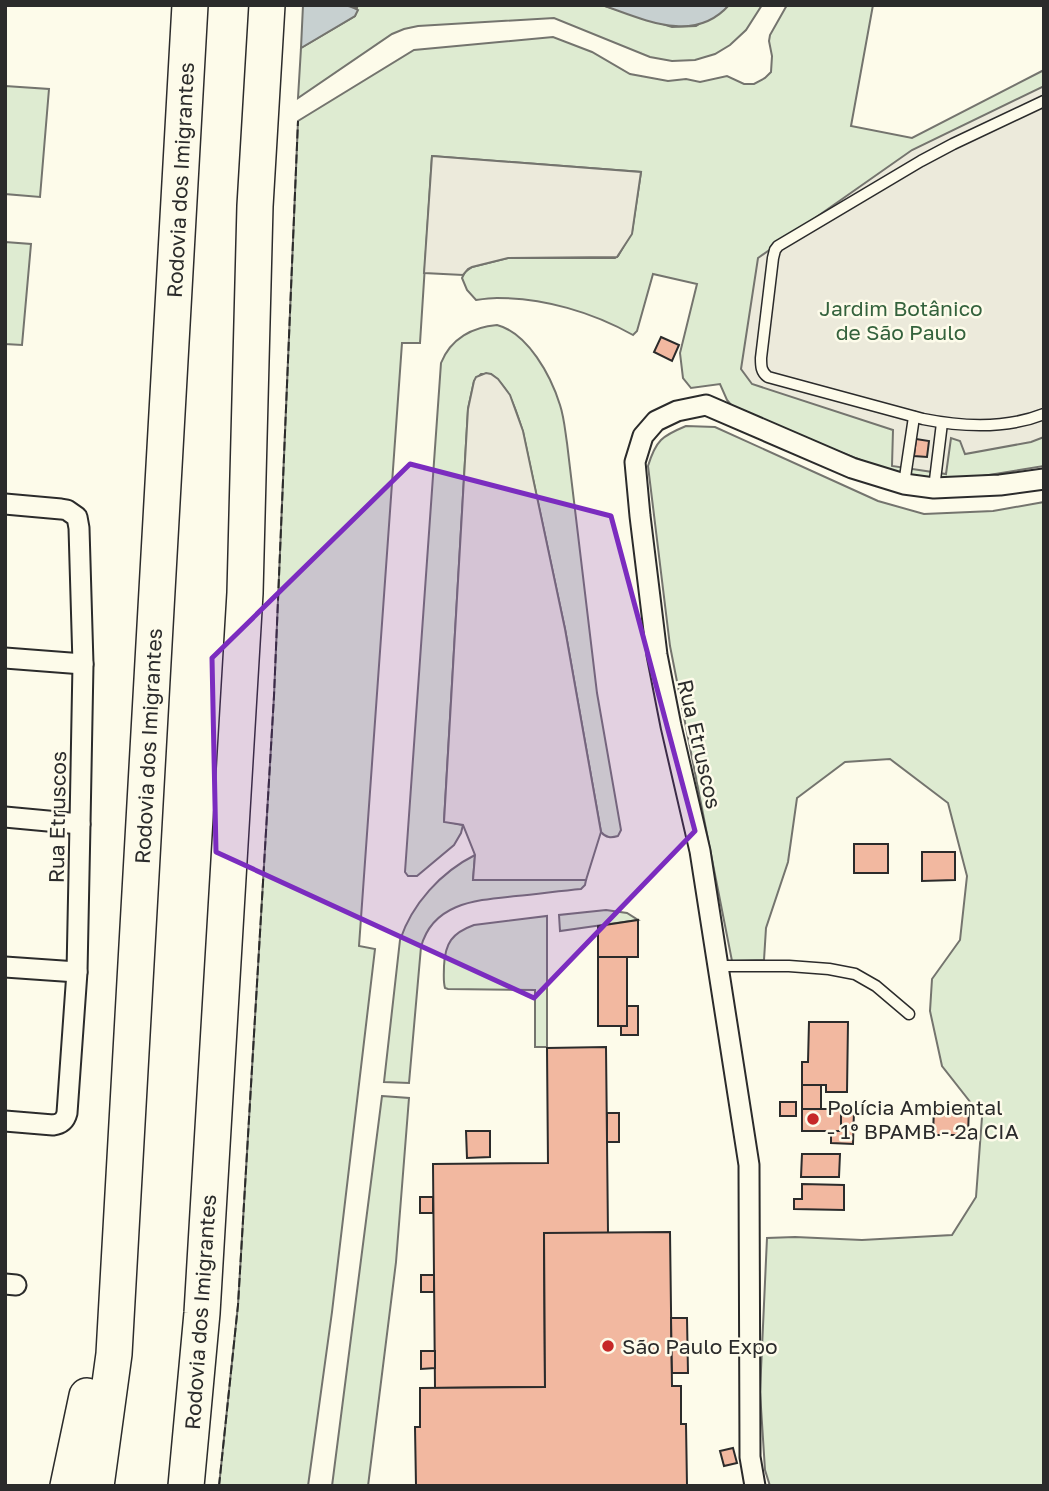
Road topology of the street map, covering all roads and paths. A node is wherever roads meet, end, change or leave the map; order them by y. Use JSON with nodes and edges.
{"nodes":[{"id":1,"x":190,"y":5,"type":"edge"},
{"id":2,"x":267,"y":5,"type":"edge"},
{"id":3,"x":1044,"y":102,"type":"edge"},
{"id":4,"x":1044,"y":414,"type":"edge"},
{"id":5,"x":914,"y":417,"type":"junction"},
{"id":6,"x":942,"y":423,"type":"junction"},
{"id":7,"x":1044,"y":479,"type":"edge"},
{"id":8,"x":904,"y":484,"type":"junction"},
{"id":9,"x":934,"y":488,"type":"junction"},
{"id":10,"x":5,"y":504,"type":"edge"},
{"id":11,"x":5,"y":658,"type":"edge"},
{"id":12,"x":83,"y":664,"type":"junction"},
{"id":13,"x":5,"y":817,"type":"edge"},
{"id":14,"x":80,"y":824,"type":"junction"},
{"id":15,"x":717,"y":966,"type":"junction"},
{"id":16,"x":5,"y":967,"type":"edge"},
{"id":17,"x":77,"y":972,"type":"junction"},
{"id":18,"x":909,"y":1014,"type":"dead end"},
{"id":19,"x":5,"y":1121,"type":"edge"},
{"id":20,"x":120,"y":1239,"type":"junction"},
{"id":21,"x":187,"y":1482,"type":"edge"},
{"id":22,"x":68,"y":1486,"type":"edge"},
{"id":23,"x":96,"y":1486,"type":"edge"},
{"id":24,"x":755,"y":1486,"type":"edge"}],
"edges":[{"from":1,"to":20,"type":"highway","name":"Rodovia dos Imigrantes"},
{"from":2,"to":21,"type":"highway","name":"Rodovia dos Imigrantes"},
{"from":3,"to":5,"type":"lane"},
{"from":4,"to":6,"type":"lane"},
{"from":5,"to":6,"type":"lane"},
{"from":5,"to":8,"type":"lane"},
{"from":6,"to":9,"type":"lane"},
{"from":7,"to":9,"type":"street","name":"Rua Etruscos"},
{"from":8,"to":9,"type":"street","name":"Rua Etruscos"},
{"from":8,"to":15,"type":"street","name":"Rua Etruscos"},
{"from":10,"to":12,"type":"street","name":"Rua Etruscos"},
{"from":11,"to":12,"type":"street"},
{"from":12,"to":14,"type":"street","name":"Rua Etruscos"},
{"from":13,"to":14,"type":"street"},
{"from":14,"to":17,"type":"street","name":"Rua Etruscos"},
{"from":15,"to":18,"type":"lane"},
{"from":15,"to":24,"type":"street","name":"Rua Etruscos"},
{"from":16,"to":17,"type":"street"},
{"from":17,"to":19,"type":"street","name":"Rua Etruscos"},
{"from":20,"to":22,"type":"highway"},
{"from":20,"to":23,"type":"highway","name":"Rodovia dos Imigrantes"}]}
